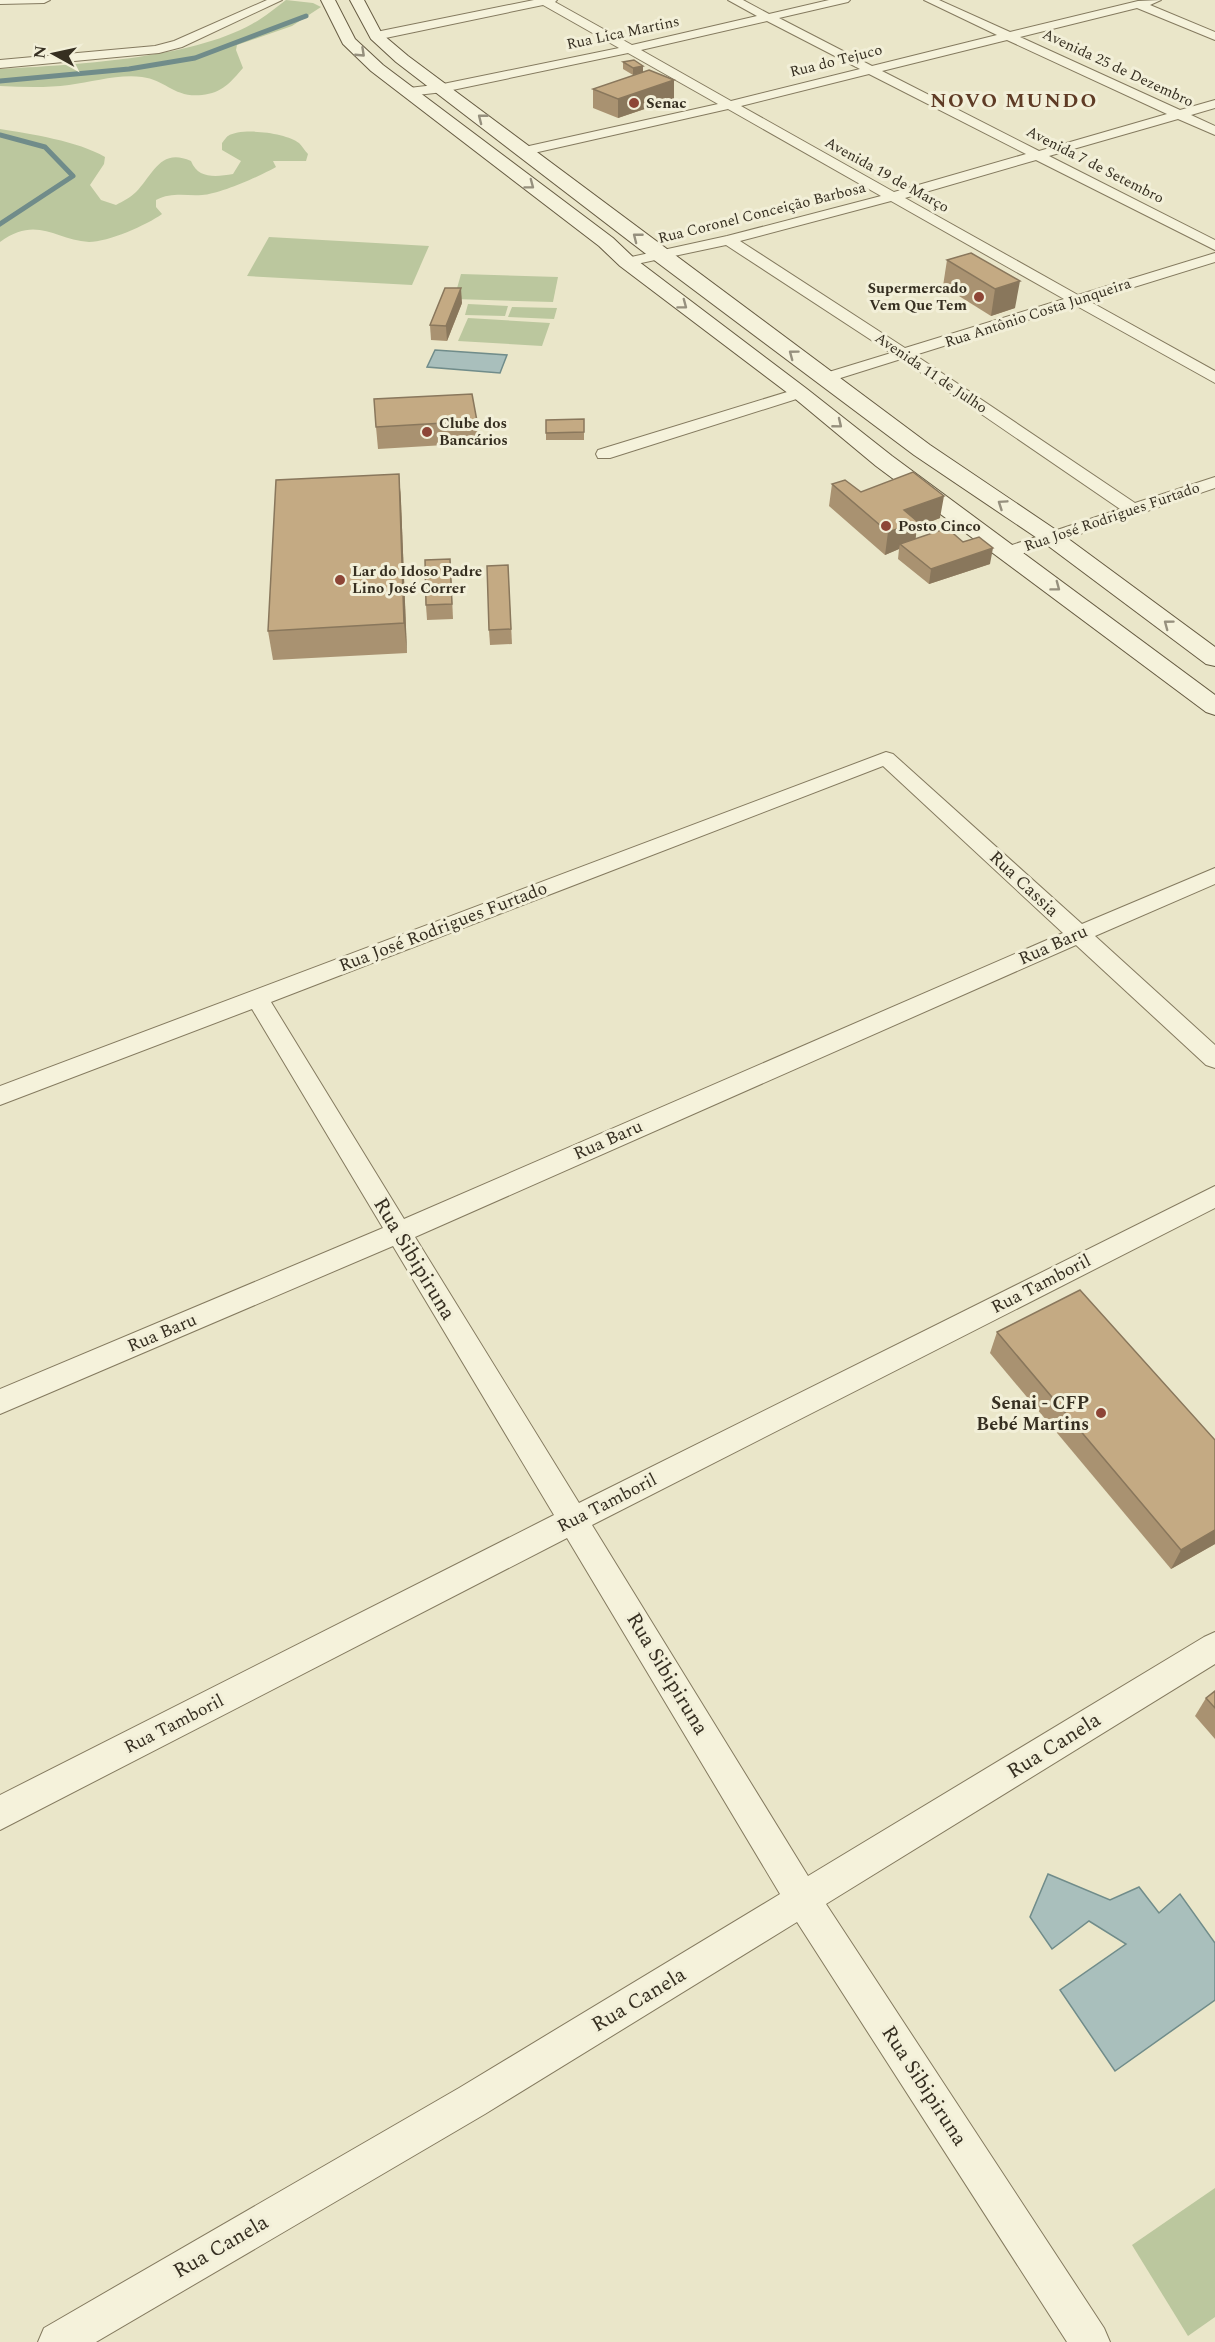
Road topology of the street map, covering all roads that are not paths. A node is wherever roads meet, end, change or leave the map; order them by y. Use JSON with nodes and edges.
{"nodes":[{"id":1,"x":44,"y":0,"type":"edge"},
{"id":2,"x":276,"y":0,"type":"edge"},
{"id":3,"x":328,"y":0,"type":"edge"},
{"id":4,"x":357,"y":0,"type":"edge"},
{"id":5,"x":546,"y":0,"type":"edge"},
{"id":6,"x":734,"y":0,"type":"edge"},
{"id":7,"x":844,"y":0,"type":"edge"},
{"id":8,"x":930,"y":0,"type":"edge"},
{"id":9,"x":1155,"y":0,"type":"edge"},
{"id":10,"x":0,"y":1,"type":"edge"},
{"id":11,"x":1138,"y":4,"type":"junction"},
{"id":12,"x":768,"y":17,"type":"junction"},
{"id":13,"x":376,"y":36,"type":"junction"},
{"id":14,"x":1008,"y":36,"type":"junction"},
{"id":15,"x":1215,"y":36,"type":"edge"},
{"id":16,"x":630,"y":49,"type":"junction"},
{"id":17,"x":0,"y":64,"type":"edge"},
{"id":18,"x":873,"y":69,"type":"junction"},
{"id":19,"x":443,"y":88,"type":"junction"},
{"id":20,"x":408,"y":92,"type":"junction"},
{"id":21,"x":1215,"y":104,"type":"edge"},
{"id":22,"x":729,"y":105,"type":"junction"},
{"id":23,"x":1178,"y":115,"type":"junction"},
{"id":24,"x":1215,"y":131,"type":"edge"},
{"id":25,"x":525,"y":151,"type":"junction"},
{"id":26,"x":1038,"y":153,"type":"junction"},
{"id":27,"x":892,"y":197,"type":"junction"},
{"id":28,"x":728,"y":240,"type":"junction"},
{"id":29,"x":1215,"y":246,"type":"edge"},
{"id":30,"x":661,"y":256,"type":"junction"},
{"id":31,"x":1215,"y":256,"type":"edge"},
{"id":32,"x":627,"y":262,"type":"junction"},
{"id":33,"x":1077,"y":300,"type":"junction"},
{"id":34,"x":905,"y":355,"type":"junction"},
{"id":35,"x":825,"y":378,"type":"junction"},
{"id":36,"x":1215,"y":378,"type":"edge"},
{"id":37,"x":800,"y":393,"type":"junction"},
{"id":38,"x":922,"y":450,"type":"junction"},
{"id":39,"x":604,"y":454,"type":"dead end"},
{"id":40,"x":884,"y":461,"type":"junction"},
{"id":41,"x":1215,"y":482,"type":"edge"},
{"id":42,"x":1132,"y":509,"type":"junction"},
{"id":43,"x":1051,"y":537,"type":"junction"},
{"id":44,"x":1009,"y":552,"type":"junction"},
{"id":45,"x":1215,"y":659,"type":"edge"},
{"id":46,"x":1215,"y":707,"type":"edge"},
{"id":47,"x":886,"y":758,"type":"joint"},
{"id":48,"x":1215,"y":875,"type":"edge"},
{"id":49,"x":1079,"y":934,"type":"junction"},
{"id":50,"x":257,"y":998,"type":"junction"},
{"id":51,"x":1215,"y":1059,"type":"edge"},
{"id":52,"x":0,"y":1096,"type":"edge"},
{"id":53,"x":1215,"y":1196,"type":"edge"},
{"id":54,"x":398,"y":1233,"type":"junction"},
{"id":55,"x":0,"y":1402,"type":"edge"},
{"id":56,"x":574,"y":1519,"type":"junction"},
{"id":57,"x":1215,"y":1647,"type":"edge"},
{"id":58,"x":0,"y":1813,"type":"edge"},
{"id":59,"x":803,"y":1900,"type":"junction"},
{"id":60,"x":58,"y":2342,"type":"edge"},
{"id":61,"x":1090,"y":2342,"type":"edge"}],
"edges":[{"from":1,"to":10,"type":"street"},
{"from":2,"to":17,"type":"street"},
{"from":3,"to":20,"type":"main road","one_way":true},
{"from":4,"to":13,"type":"main road"},
{"from":5,"to":13,"type":"street"},
{"from":5,"to":16,"type":"street","name":"Avenida 19 de Março"},
{"from":6,"to":12,"type":"street","name":"Avenida 7 de Setembro"},
{"from":7,"to":12,"type":"street","name":"Rua Lica Martins"},
{"from":8,"to":14,"type":"street","name":"Avenida 25 de Dezembro"},
{"from":9,"to":11,"type":"street","name":"Rua do Tejuco"},
{"from":11,"to":14,"type":"street","name":"Rua do Tejuco"},
{"from":11,"to":15,"type":"street"},
{"from":12,"to":16,"type":"street","name":"Rua Lica Martins"},
{"from":12,"to":18,"type":"street","name":"Avenida 7 de Setembro"},
{"from":13,"to":19,"type":"main road"},
{"from":14,"to":18,"type":"street","name":"Rua do Tejuco"},
{"from":14,"to":23,"type":"street","name":"Avenida 25 de Dezembro"},
{"from":16,"to":19,"type":"street","name":"Rua Lica Martins"},
{"from":16,"to":22,"type":"street","name":"Avenida 19 de Março"},
{"from":18,"to":22,"type":"street","name":"Rua do Tejuco"},
{"from":18,"to":26,"type":"street","name":"Avenida 7 de Setembro"},
{"from":19,"to":20,"type":"street","name":"Rua Lica Martins"},
{"from":25,"to":19,"type":"main road","one_way":true},
{"from":20,"to":32,"type":"main road","one_way":true},
{"from":21,"to":23,"type":"street","name":"Rua Coronel Conceição Barbosa"},
{"from":22,"to":25,"type":"street","name":"Rua do Tejuco"},
{"from":22,"to":27,"type":"street","name":"Avenida 19 de Março"},
{"from":23,"to":24,"type":"street","name":"Avenida 25 de Dezembro"},
{"from":23,"to":26,"type":"street","name":"Rua Coronel Conceição Barbosa"},
{"from":30,"to":25,"type":"main road","one_way":true},
{"from":26,"to":27,"type":"street","name":"Rua Coronel Conceição Barbosa"},
{"from":26,"to":29,"type":"street","name":"Avenida 7 de Setembro"},
{"from":27,"to":28,"type":"street","name":"Rua Coronel Conceição Barbosa"},
{"from":27,"to":33,"type":"street","name":"Avenida 19 de Março"},
{"from":28,"to":30,"type":"street","name":"Rua Coronel Conceição Barbosa"},
{"from":28,"to":34,"type":"street","name":"Avenida 11 de Julho"},
{"from":30,"to":32,"type":"street","name":"Rua Coronel Conceição Barbosa"},
{"from":35,"to":30,"type":"main road","one_way":true},
{"from":31,"to":33,"type":"street","name":"Rua Antônio Costa Junqueira"},
{"from":32,"to":37,"type":"main road","one_way":true},
{"from":33,"to":34,"type":"street","name":"Rua Antônio Costa Junqueira"},
{"from":33,"to":36,"type":"street","name":"Avenida 19 de Março"},
{"from":34,"to":35,"type":"street","name":"Rua Antônio Costa Junqueira"},
{"from":34,"to":42,"type":"street","name":"Avenida 11 de Julho"},
{"from":35,"to":38,"type":"main road"},
{"from":37,"to":39,"type":"street"},
{"from":37,"to":40,"type":"main road","one_way":true},
{"from":38,"to":40,"type":"main road"},
{"from":43,"to":38,"type":"main road","one_way":true},
{"from":40,"to":44,"type":"main road"},
{"from":41,"to":42,"type":"street","name":"Rua José Rodrigues Furtado"},
{"from":42,"to":43,"type":"street","name":"Rua José Rodrigues Furtado"},
{"from":43,"to":44,"type":"street","name":"Rua José Rodrigues Furtado"},
{"from":45,"to":43,"type":"main road","one_way":true},
{"from":44,"to":46,"type":"main road","one_way":true},
{"from":47,"to":49,"type":"street","name":"Rua Cassia"},
{"from":47,"to":50,"type":"street","name":"Rua José Rodrigues Furtado"},
{"from":48,"to":49,"type":"street","name":"Rua Baru"},
{"from":49,"to":51,"type":"street","name":"Rua Cassia"},
{"from":49,"to":54,"type":"street","name":"Rua Baru"},
{"from":50,"to":52,"type":"street","name":"Rua José Rodrigues Furtado"},
{"from":50,"to":54,"type":"street","name":"Rua Sibipiruna"},
{"from":53,"to":56,"type":"street","name":"Rua Tamboril"},
{"from":54,"to":55,"type":"street","name":"Rua Baru"},
{"from":54,"to":56,"type":"street","name":"Rua Sibipiruna"},
{"from":56,"to":58,"type":"street","name":"Rua Tamboril"},
{"from":56,"to":59,"type":"street","name":"Rua Sibipiruna"},
{"from":57,"to":59,"type":"street","name":"Rua Canela"},
{"from":59,"to":60,"type":"street","name":"Rua Canela"},
{"from":59,"to":61,"type":"street","name":"Rua Sibipiruna"}]}
